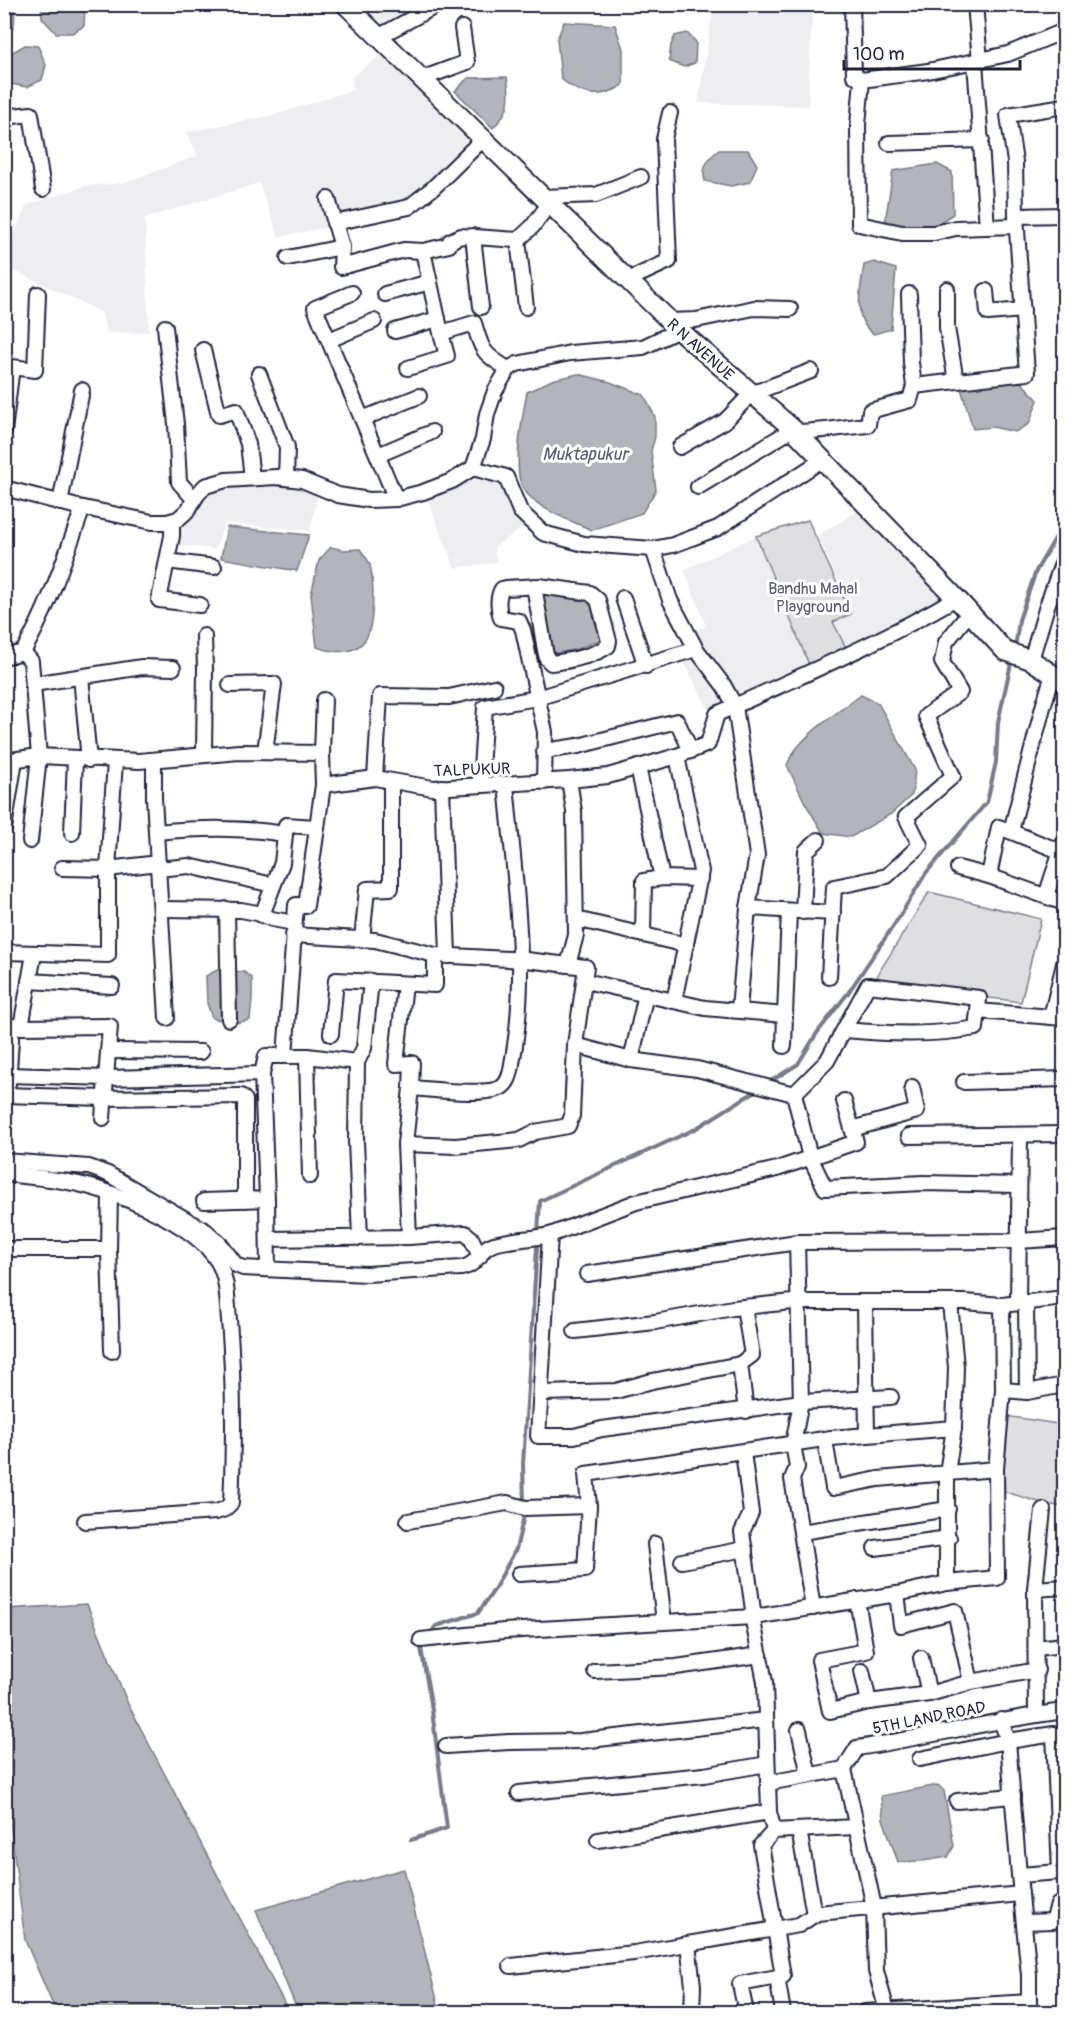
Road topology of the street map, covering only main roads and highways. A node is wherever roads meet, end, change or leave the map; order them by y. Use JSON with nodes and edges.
{"nodes":[{"id":1,"x":345,"y":4,"type":"edge"},
{"id":2,"x":1059,"y":678,"type":"edge"}],
"edges":[{"from":1,"to":2,"type":"main road","name":"R N AVENUE"}]}
